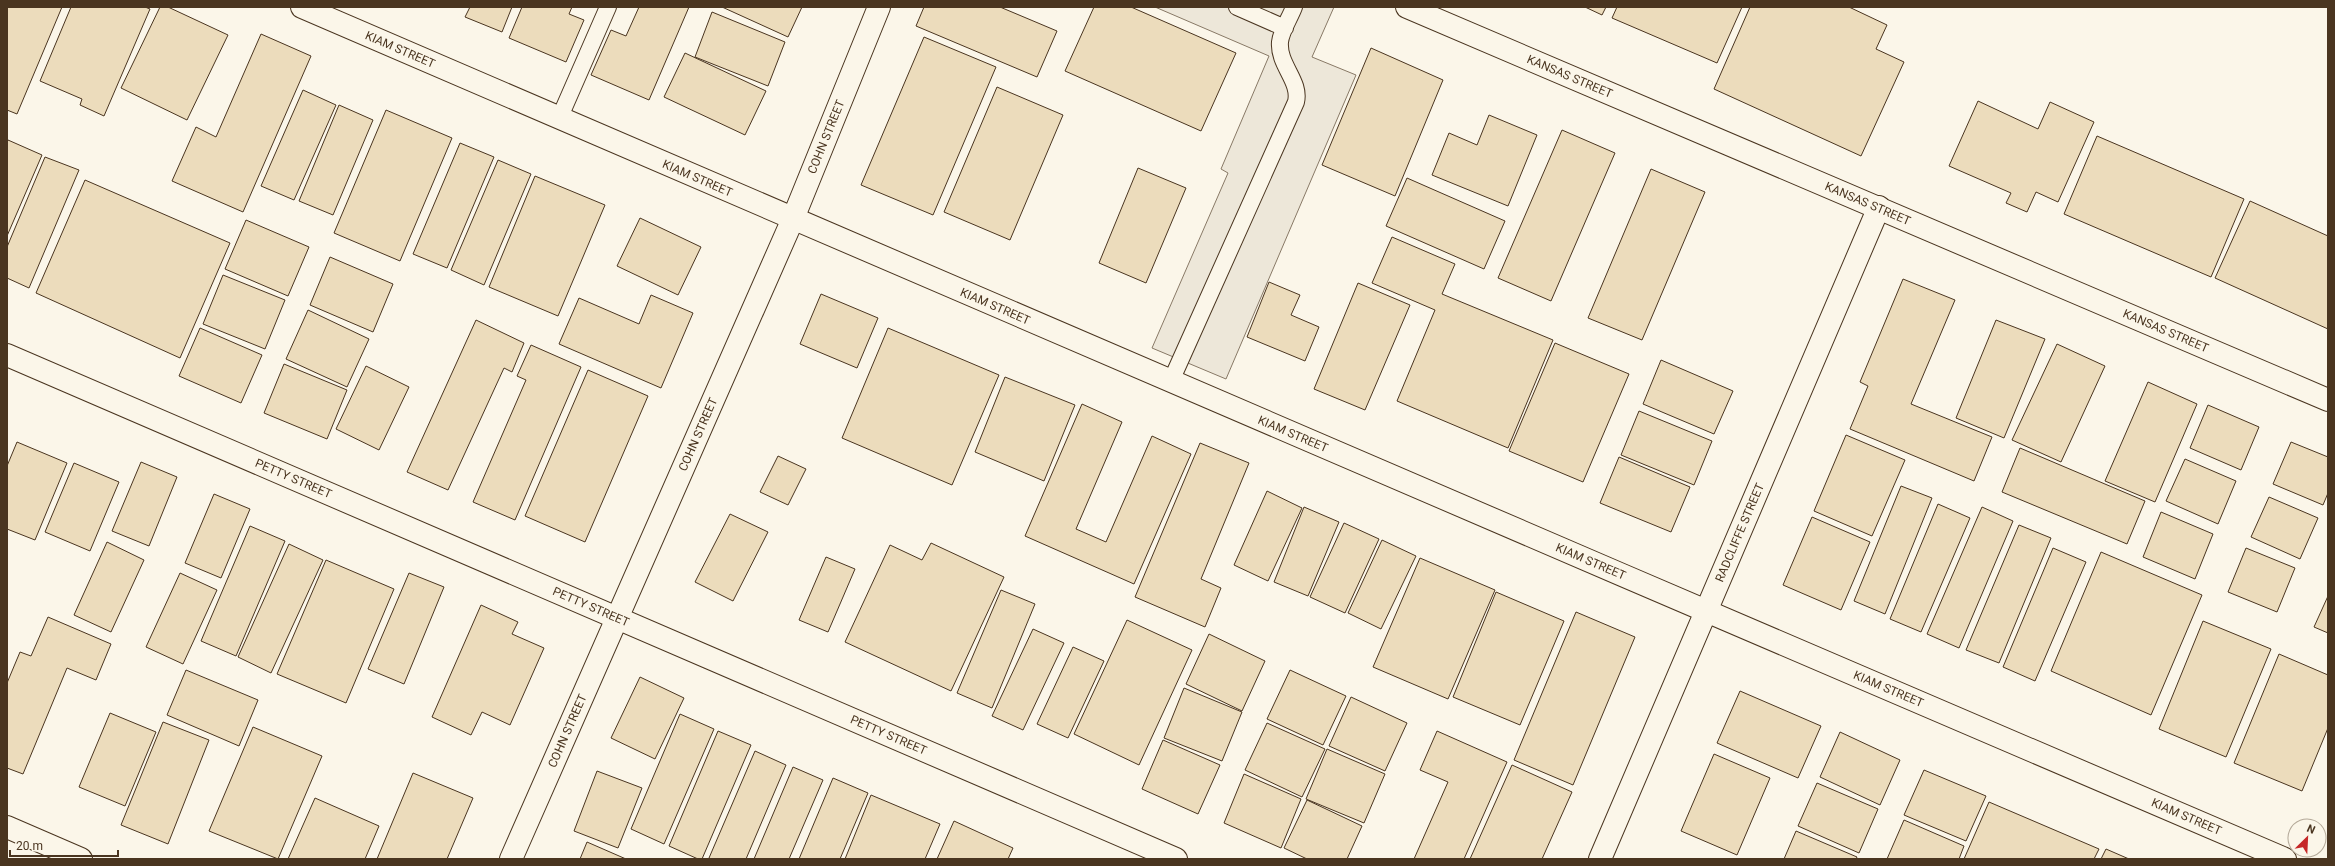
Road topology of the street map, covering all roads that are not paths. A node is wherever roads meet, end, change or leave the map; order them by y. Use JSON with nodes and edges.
{"nodes":[{"id":1,"x":302,"y":7,"type":"edge"},
{"id":2,"x":608,"y":7,"type":"edge"},
{"id":3,"x":880,"y":7,"type":"edge"},
{"id":4,"x":1237,"y":7,"type":"edge"},
{"id":5,"x":1294,"y":7,"type":"edge"},
{"id":6,"x":1407,"y":7,"type":"edge"},
{"id":7,"x":1285,"y":28,"type":"junction"},
{"id":8,"x":559,"y":119,"type":"junction"},
{"id":9,"x":1879,"y":207,"type":"junction"},
{"id":10,"x":792,"y":221,"type":"junction"},
{"id":11,"x":7,"y":355,"type":"edge"},
{"id":12,"x":1171,"y":382,"type":"junction"},
{"id":13,"x":2328,"y":400,"type":"edge"},
{"id":14,"x":1707,"y":610,"type":"junction"},
{"id":15,"x":617,"y":618,"type":"junction"},
{"id":16,"x":7,"y":827,"type":"edge"},
{"id":17,"x":81,"y":859,"type":"edge"},
{"id":18,"x":511,"y":859,"type":"edge"},
{"id":19,"x":1176,"y":859,"type":"edge"},
{"id":20,"x":1600,"y":859,"type":"edge"},
{"id":21,"x":2285,"y":859,"type":"edge"}],
"edges":[{"from":1,"to":8,"type":"street","name":"KIAM STREET"},
{"from":2,"to":8,"type":"lane"},
{"from":3,"to":10,"type":"street","name":"COHN STREET"},
{"from":4,"to":7,"type":"lane"},
{"from":5,"to":7,"type":"lane"},
{"from":6,"to":9,"type":"street","name":"KANSAS STREET"},
{"from":7,"to":12,"type":"lane"},
{"from":8,"to":10,"type":"street","name":"KIAM STREET"},
{"from":9,"to":13,"type":"street","name":"KANSAS STREET"},
{"from":9,"to":14,"type":"street","name":"RADCLIFFE STREET"},
{"from":10,"to":12,"type":"street","name":"KIAM STREET"},
{"from":10,"to":15,"type":"street","name":"COHN STREET"},
{"from":11,"to":15,"type":"street","name":"PETTY STREET"},
{"from":12,"to":14,"type":"street","name":"KIAM STREET"},
{"from":14,"to":20,"type":"street","name":"RADCLIFFE STREET"},
{"from":14,"to":21,"type":"street","name":"KIAM STREET"},
{"from":15,"to":18,"type":"street","name":"COHN STREET"},
{"from":15,"to":19,"type":"street","name":"PETTY STREET"},
{"from":16,"to":17,"type":"street"}]}
